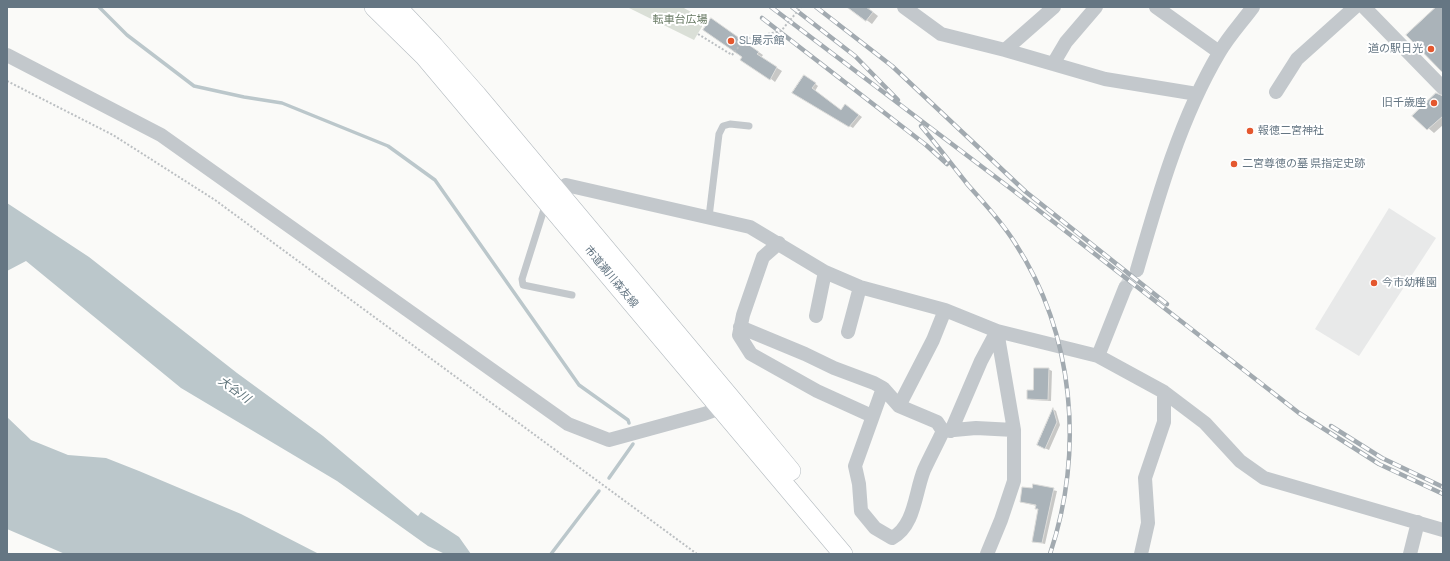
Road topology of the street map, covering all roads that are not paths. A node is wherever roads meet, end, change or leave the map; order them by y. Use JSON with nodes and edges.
{"nodes":[{"id":1,"x":374,"y":7,"type":"edge"},
{"id":2,"x":397,"y":7,"type":"edge"},
{"id":3,"x":904,"y":7,"type":"edge"},
{"id":4,"x":1054,"y":7,"type":"edge"},
{"id":5,"x":1096,"y":7,"type":"edge"},
{"id":6,"x":1156,"y":7,"type":"edge"},
{"id":7,"x":1254,"y":7,"type":"edge"},
{"id":8,"x":1355,"y":7,"type":"edge"},
{"id":9,"x":1364,"y":7,"type":"edge"},
{"id":10,"x":1005,"y":50,"type":"junction"},
{"id":11,"x":1219,"y":52,"type":"junction"},
{"id":12,"x":7,"y":55,"type":"edge"},
{"id":13,"x":1053,"y":64,"type":"junction"},
{"id":14,"x":1443,"y":88,"type":"edge"},
{"id":15,"x":1276,"y":92,"type":"dead end"},
{"id":16,"x":1197,"y":94,"type":"junction"},
{"id":17,"x":749,"y":126,"type":"dead end"},
{"id":18,"x":552,"y":196,"type":"junction"},
{"id":19,"x":709,"y":217,"type":"junction"},
{"id":20,"x":779,"y":244,"type":"junction"},
{"id":21,"x":1137,"y":270,"type":"tunnel mouth"},
{"id":22,"x":824,"y":272,"type":"junction"},
{"id":23,"x":860,"y":287,"type":"junction"},
{"id":24,"x":1125,"y":288,"type":"tunnel mouth"},
{"id":25,"x":572,"y":295,"type":"dead end"},
{"id":26,"x":945,"y":310,"type":"junction"},
{"id":27,"x":816,"y":316,"type":"dead end"},
{"id":28,"x":740,"y":327,"type":"junction"},
{"id":29,"x":997,"y":331,"type":"junction"},
{"id":30,"x":848,"y":332,"type":"dead end"},
{"id":31,"x":1098,"y":356,"type":"junction"},
{"id":32,"x":883,"y":388,"type":"junction"},
{"id":33,"x":1164,"y":392,"type":"junction"},
{"id":34,"x":728,"y":405,"type":"junction"},
{"id":35,"x":899,"y":406,"type":"junction"},
{"id":36,"x":872,"y":416,"type":"junction"},
{"id":37,"x":1014,"y":430,"type":"junction"},
{"id":38,"x":947,"y":431,"type":"junction"},
{"id":39,"x":1418,"y":522,"type":"junction"},
{"id":40,"x":1443,"y":530,"type":"edge"},
{"id":41,"x":843,"y":554,"type":"edge"},
{"id":42,"x":858,"y":554,"type":"edge"},
{"id":43,"x":987,"y":554,"type":"edge"},
{"id":44,"x":1140,"y":554,"type":"edge"},
{"id":45,"x":1410,"y":554,"type":"edge"}],
"edges":[{"from":1,"to":18,"type":"street","name":"市道瀬川森友線"},
{"from":2,"to":18,"type":"street","name":"市道瀬川森友線"},
{"from":3,"to":10,"type":"street"},
{"from":4,"to":10,"type":"street"},
{"from":5,"to":13,"type":"street"},
{"from":6,"to":11,"type":"street"},
{"from":7,"to":11,"type":"street"},
{"from":8,"to":15,"type":"street"},
{"from":9,"to":14,"type":"street"},
{"from":10,"to":13,"type":"street"},
{"from":11,"to":16,"type":"street"},
{"from":12,"to":34,"type":"street"},
{"from":13,"to":16,"type":"street"},
{"from":16,"to":21,"type":"street"},
{"from":17,"to":19,"type":"lane"},
{"from":18,"to":19,"type":"street"},
{"from":18,"to":25,"type":"lane"},
{"from":18,"to":34,"type":"street","name":"市道瀬川森友線"},
{"from":19,"to":20,"type":"street"},
{"from":20,"to":22,"type":"street"},
{"from":20,"to":28,"type":"street"},
{"from":22,"to":23,"type":"street"},
{"from":22,"to":27,"type":"street"},
{"from":23,"to":26,"type":"street"},
{"from":23,"to":30,"type":"street"},
{"from":24,"to":31,"type":"street"},
{"from":26,"to":29,"type":"street"},
{"from":26,"to":35,"type":"street"},
{"from":28,"to":32,"type":"street"},
{"from":28,"to":36,"type":"street"},
{"from":29,"to":31,"type":"street"},
{"from":29,"to":37,"type":"street"},
{"from":29,"to":38,"type":"street"},
{"from":31,"to":33,"type":"street"},
{"from":32,"to":35,"type":"street"},
{"from":32,"to":36,"type":"street"},
{"from":33,"to":39,"type":"street"},
{"from":33,"to":44,"type":"street"},
{"from":34,"to":41,"type":"street","name":"市道瀬川森友線"},
{"from":34,"to":42,"type":"street","name":"市道瀬川森友線"},
{"from":35,"to":38,"type":"street"},
{"from":36,"to":38,"type":"street"},
{"from":37,"to":38,"type":"street"},
{"from":37,"to":43,"type":"street"},
{"from":39,"to":40,"type":"street"},
{"from":39,"to":45,"type":"street"}]}
